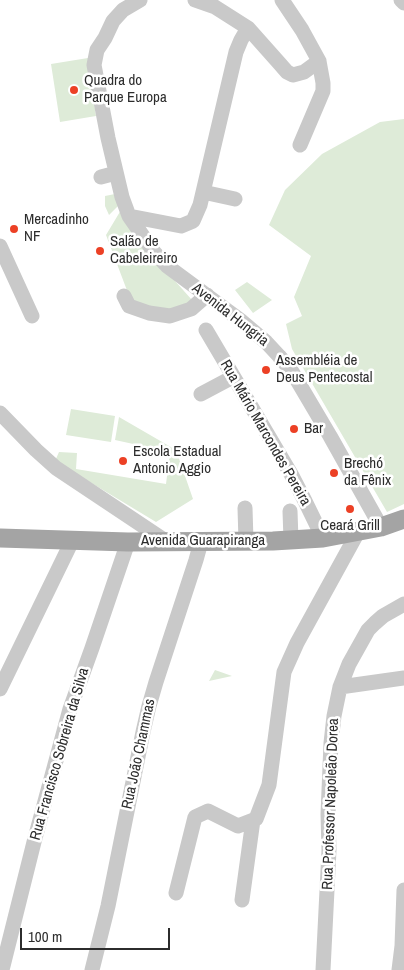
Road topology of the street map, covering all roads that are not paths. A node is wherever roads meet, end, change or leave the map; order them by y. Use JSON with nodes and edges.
{"nodes":[{"id":1,"x":140,"y":0,"type":"edge"},
{"id":2,"x":282,"y":0,"type":"edge"},
{"id":3,"x":401,"y":0,"type":"edge"},
{"id":4,"x":200,"y":1,"type":"edge"},
{"id":5,"x":404,"y":3,"type":"edge"},
{"id":6,"x":248,"y":28,"type":"junction"},
{"id":7,"x":319,"y":61,"type":"junction"},
{"id":8,"x":300,"y":145,"type":"dead end"},
{"id":9,"x":116,"y":173,"type":"junction"},
{"id":10,"x":101,"y":177,"type":"dead end"},
{"id":11,"x":203,"y":192,"type":"junction"},
{"id":12,"x":235,"y":199,"type":"dead end"},
{"id":13,"x":129,"y":216,"type":"junction"},
{"id":14,"x":0,"y":246,"type":"edge"},
{"id":15,"x":207,"y":295,"type":"junction"},
{"id":16,"x":124,"y":296,"type":"dead end"},
{"id":17,"x":32,"y":316,"type":"dead end"},
{"id":18,"x":206,"y":330,"type":"dead end"},
{"id":19,"x":233,"y":376,"type":"junction"},
{"id":20,"x":201,"y":394,"type":"dead end"},
{"id":21,"x":0,"y":413,"type":"edge"},
{"id":22,"x":245,"y":508,"type":"dead end"},
{"id":23,"x":290,"y":511,"type":"dead end"},
{"id":24,"x":404,"y":519,"type":"edge"},
{"id":25,"x":382,"y":527,"type":"junction"},
{"id":26,"x":358,"y":532,"type":"junction"},
{"id":27,"x":0,"y":538,"type":"edge"},
{"id":28,"x":323,"y":538,"type":"junction"},
{"id":29,"x":73,"y":539,"type":"junction"},
{"id":30,"x":291,"y":540,"type":"junction"},
{"id":31,"x":246,"y":541,"type":"junction"},
{"id":32,"x":128,"y":542,"type":"junction"},
{"id":33,"x":167,"y":542,"type":"junction"},
{"id":34,"x":201,"y":542,"type":"junction"},
{"id":35,"x":404,"y":604,"type":"edge"},
{"id":36,"x":404,"y":678,"type":"edge"},
{"id":37,"x":340,"y":687,"type":"junction"},
{"id":38,"x":0,"y":689,"type":"edge"},
{"id":39,"x":253,"y":820,"type":"junction"},
{"id":40,"x":404,"y":890,"type":"edge"},
{"id":41,"x":176,"y":893,"type":"dead end"},
{"id":42,"x":242,"y":900,"type":"dead end"},
{"id":43,"x":2,"y":970,"type":"edge"},
{"id":44,"x":92,"y":970,"type":"edge"},
{"id":45,"x":323,"y":970,"type":"edge"},
{"id":46,"x":399,"y":970,"type":"edge"}],
"edges":[{"from":1,"to":9,"type":"street","name":"Avenida Hungria"},
{"from":2,"to":7,"type":"street"},
{"from":3,"to":5,"type":"street"},
{"from":4,"to":6,"type":"street"},
{"from":6,"to":7,"type":"street"},
{"from":6,"to":11,"type":"street"},
{"from":7,"to":8,"type":"street"},
{"from":9,"to":10,"type":"street"},
{"from":9,"to":13,"type":"street","name":"Avenida Hungria"},
{"from":11,"to":12,"type":"street"},
{"from":11,"to":13,"type":"street"},
{"from":13,"to":15,"type":"street","name":"Avenida Hungria"},
{"from":14,"to":17,"type":"street"},
{"from":15,"to":16,"type":"street"},
{"from":15,"to":25,"type":"street","name":"Avenida Hungria"},
{"from":18,"to":19,"type":"street","name":"Rua Mário Marcondes Pereira"},
{"from":19,"to":20,"type":"street"},
{"from":19,"to":28,"type":"street","name":"Rua Mário Marcondes Pereira"},
{"from":21,"to":33,"type":"street"},
{"from":22,"to":31,"type":"street"},
{"from":23,"to":30,"type":"street"},
{"from":24,"to":25,"type":"main road","name":"Avenida Guarapiranga"},
{"from":25,"to":26,"type":"main road","name":"Avenida Guarapiranga"},
{"from":26,"to":28,"type":"main road","name":"Avenida Guarapiranga"},
{"from":26,"to":39,"type":"street"},
{"from":27,"to":29,"type":"main road","name":"Avenida Guarapiranga"},
{"from":28,"to":30,"type":"main road","name":"Avenida Guarapiranga"},
{"from":29,"to":32,"type":"main road","name":"Avenida Guarapiranga"},
{"from":29,"to":38,"type":"street"},
{"from":30,"to":31,"type":"main road","name":"Avenida Guarapiranga"},
{"from":31,"to":34,"type":"main road","name":"Avenida Guarapiranga"},
{"from":32,"to":33,"type":"main road","name":"Avenida Guarapiranga"},
{"from":32,"to":43,"type":"street","name":"Rua Francisco Sobreira da Silva"},
{"from":33,"to":34,"type":"main road","name":"Avenida Guarapiranga"},
{"from":34,"to":44,"type":"street","name":"Rua João Chammas"},
{"from":35,"to":37,"type":"street","name":"Rua Professor Napoleão Dorea"},
{"from":36,"to":37,"type":"street"},
{"from":37,"to":45,"type":"street","name":"Rua Professor Napoleão Dorea"},
{"from":39,"to":41,"type":"street"},
{"from":39,"to":42,"type":"street"},
{"from":40,"to":46,"type":"street"}]}
